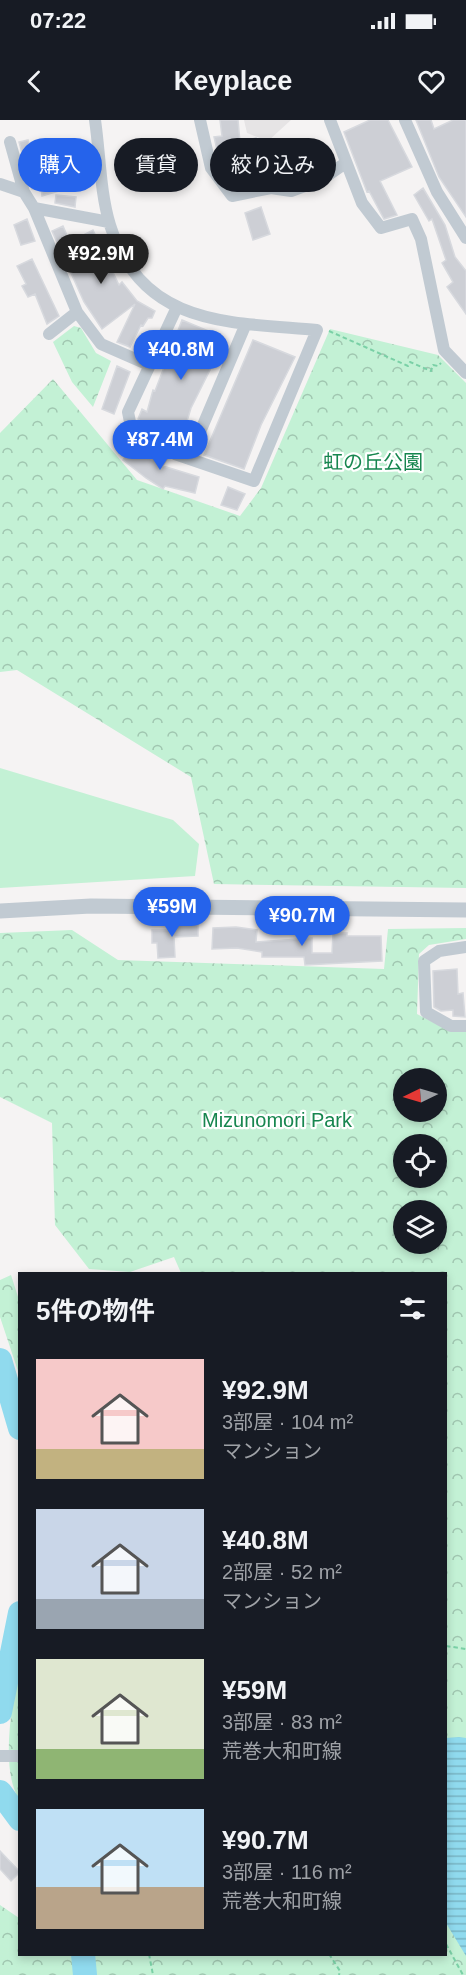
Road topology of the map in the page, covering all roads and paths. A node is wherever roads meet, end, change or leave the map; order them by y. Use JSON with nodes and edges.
{"nodes":[{"id":1,"x":95,"y":120,"type":"edge"},
{"id":2,"x":200,"y":120,"type":"edge"},
{"id":3,"x":330,"y":120,"type":"edge"},
{"id":4,"x":405,"y":120,"type":"edge"},
{"id":5,"x":10,"y":142,"type":"dead end"},
{"id":6,"x":344,"y":164,"type":"junction"},
{"id":7,"x":18,"y":171,"type":"edge"},
{"id":8,"x":0,"y":184,"type":"edge"},
{"id":9,"x":18,"y":190,"type":"edge"},
{"id":10,"x":24,"y":192,"type":"edge"},
{"id":11,"x":34,"y":208,"type":"junction"},
{"id":12,"x":110,"y":222,"type":"junction"},
{"id":13,"x":466,"y":238,"type":"edge"},
{"id":14,"x":177,"y":307,"type":"junction"},
{"id":15,"x":77,"y":312,"type":"junction"},
{"id":16,"x":245,"y":326,"type":"junction"},
{"id":17,"x":325,"y":329,"type":"dead end"},
{"id":18,"x":49,"y":334,"type":"dead end"},
{"id":19,"x":149,"y":364,"type":"junction"},
{"id":20,"x":433,"y":365,"type":"dead end"},
{"id":21,"x":466,"y":373,"type":"edge"},
{"id":22,"x":189,"y":458,"type":"junction"},
{"id":23,"x":466,"y":910,"type":"edge"},
{"id":24,"x":0,"y":911,"type":"edge"},
{"id":25,"x":466,"y":947,"type":"edge"},
{"id":26,"x":466,"y":1026,"type":"edge"},
{"id":27,"x":447,"y":1646,"type":"edge"},
{"id":28,"x":466,"y":1649,"type":"edge"},
{"id":29,"x":0,"y":1756,"type":"edge"},
{"id":30,"x":18,"y":1756,"type":"edge"},
{"id":31,"x":447,"y":1946,"type":"edge"},
{"id":32,"x":149,"y":1956,"type":"edge"},
{"id":33,"x":329,"y":1956,"type":"edge"},
{"id":34,"x":153,"y":1975,"type":"edge"},
{"id":35,"x":339,"y":1975,"type":"edge"},
{"id":36,"x":464,"y":1975,"type":"edge"}],
"edges":[{"from":1,"to":12,"type":"street"},
{"from":2,"to":6,"type":"street"},
{"from":3,"to":6,"type":"street"},
{"from":4,"to":13,"type":"street"},
{"from":5,"to":7,"type":"street"},
{"from":6,"to":21,"type":"street"},
{"from":8,"to":9,"type":"street"},
{"from":10,"to":11,"type":"street"},
{"from":11,"to":12,"type":"street"},
{"from":11,"to":15,"type":"street"},
{"from":12,"to":14,"type":"street"},
{"from":14,"to":16,"type":"street"},
{"from":14,"to":19,"type":"street"},
{"from":15,"to":18,"type":"street"},
{"from":15,"to":19,"type":"street"},
{"from":16,"to":22,"type":"street"},
{"from":16,"to":22,"type":"street"},
{"from":17,"to":20,"type":"path"},
{"from":19,"to":22,"type":"street"},
{"from":23,"to":24,"type":"street"},
{"from":25,"to":26,"type":"street"},
{"from":27,"to":28,"type":"path"},
{"from":29,"to":30,"type":"street"},
{"from":31,"to":36,"type":"path"},
{"from":32,"to":34,"type":"path"},
{"from":33,"to":35,"type":"path"}]}
